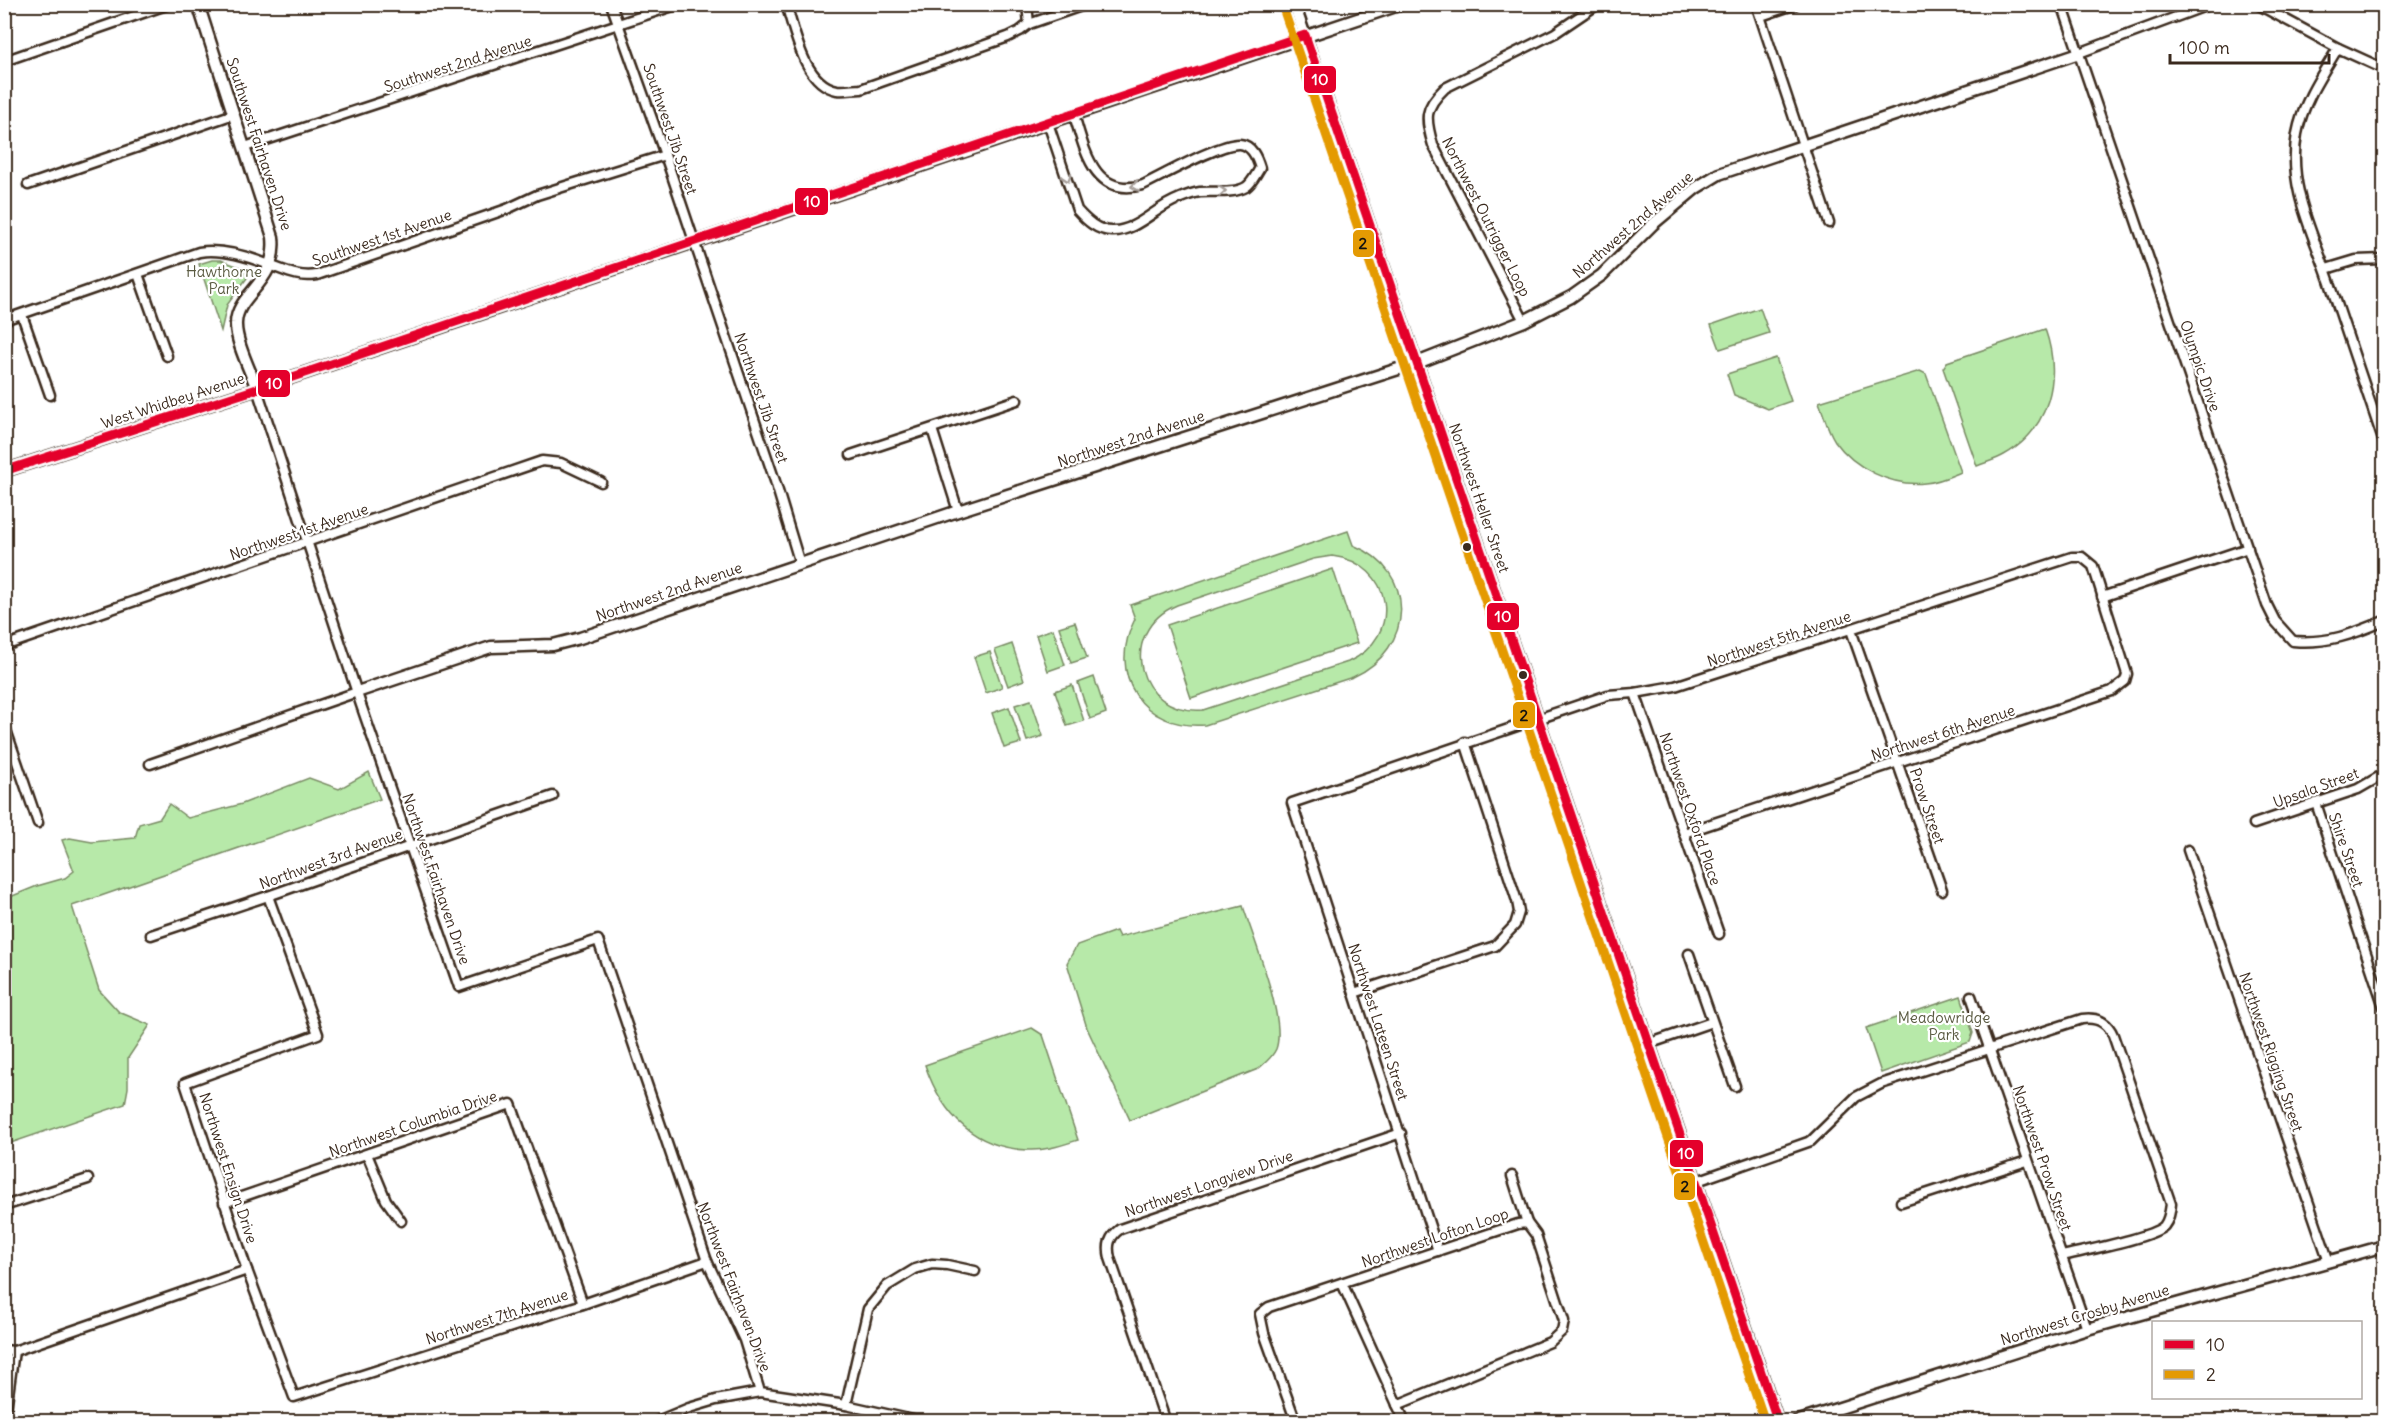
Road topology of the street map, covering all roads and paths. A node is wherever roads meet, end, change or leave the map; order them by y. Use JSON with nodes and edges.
{"nodes":[{"id":1,"x":170,"y":4,"type":"edge"},
{"id":2,"x":198,"y":4,"type":"edge"},
{"id":3,"x":611,"y":4,"type":"edge"},
{"id":4,"x":679,"y":4,"type":"edge"},
{"id":5,"x":786,"y":4,"type":"edge"},
{"id":6,"x":1028,"y":4,"type":"edge"},
{"id":7,"x":1087,"y":4,"type":"edge"},
{"id":8,"x":1294,"y":4,"type":"edge"},
{"id":9,"x":1402,"y":4,"type":"edge"},
{"id":10,"x":1598,"y":4,"type":"edge"},
{"id":11,"x":1756,"y":4,"type":"edge"},
{"id":12,"x":1796,"y":4,"type":"edge"},
{"id":13,"x":2062,"y":4,"type":"edge"},
{"id":14,"x":2211,"y":4,"type":"edge"},
{"id":15,"x":2257,"y":4,"type":"edge"},
{"id":16,"x":1761,"y":16,"type":"junction"},
{"id":17,"x":1029,"y":24,"type":"junction"},
{"id":18,"x":619,"y":25,"type":"junction"},
{"id":19,"x":1305,"y":35,"type":"junction"},
{"id":20,"x":2338,"y":48,"type":"junction"},
{"id":21,"x":2079,"y":53,"type":"junction"},
{"id":22,"x":4,"y":61,"type":"edge"},
{"id":23,"x":2385,"y":69,"type":"edge"},
{"id":24,"x":234,"y":114,"type":"junction"},
{"id":25,"x":1074,"y":115,"type":"junction"},
{"id":26,"x":1048,"y":123,"type":"junction"},
{"id":27,"x":245,"y":147,"type":"junction"},
{"id":28,"x":1804,"y":147,"type":"junction"},
{"id":29,"x":665,"y":155,"type":"junction"},
{"id":30,"x":28,"y":185,"type":"dead end"},
{"id":31,"x":1829,"y":223,"type":"dead end"},
{"id":32,"x":694,"y":243,"type":"junction"},
{"id":33,"x":2385,"y":259,"type":"edge"},
{"id":34,"x":271,"y":265,"type":"junction"},
{"id":35,"x":2326,"y":269,"type":"junction"},
{"id":36,"x":138,"y":274,"type":"junction"},
{"id":37,"x":22,"y":315,"type":"junction"},
{"id":38,"x":4,"y":320,"type":"edge"},
{"id":39,"x":1524,"y":321,"type":"junction"},
{"id":40,"x":167,"y":356,"type":"dead end"},
{"id":41,"x":1417,"y":363,"type":"junction"},
{"id":42,"x":257,"y":389,"type":"junction"},
{"id":43,"x":50,"y":395,"type":"dead end"},
{"id":44,"x":1017,"y":400,"type":"dead end"},
{"id":45,"x":932,"y":429,"type":"junction"},
{"id":46,"x":2385,"y":443,"type":"edge"},
{"id":47,"x":851,"y":455,"type":"dead end"},
{"id":48,"x":4,"y":471,"type":"edge"},
{"id":49,"x":601,"y":482,"type":"dead end"},
{"id":50,"x":958,"y":511,"type":"junction"},
{"id":51,"x":309,"y":543,"type":"junction"},
{"id":52,"x":2248,"y":548,"type":"junction"},
{"id":53,"x":800,"y":564,"type":"junction"},
{"id":54,"x":2102,"y":597,"type":"junction"},
{"id":55,"x":2385,"y":621,"type":"edge"},
{"id":56,"x":1851,"y":630,"type":"junction"},
{"id":57,"x":4,"y":646,"type":"edge"},
{"id":58,"x":357,"y":692,"type":"junction"},
{"id":59,"x":1635,"y":693,"type":"junction"},
{"id":60,"x":1538,"y":718,"type":"junction"},
{"id":61,"x":4,"y":724,"type":"edge"},
{"id":62,"x":1465,"y":742,"type":"junction"},
{"id":63,"x":1898,"y":762,"type":"junction"},
{"id":64,"x":150,"y":765,"type":"dead end"},
{"id":65,"x":2385,"y":774,"type":"edge"},
{"id":66,"x":553,"y":796,"type":"dead end"},
{"id":67,"x":1292,"y":803,"type":"joint"},
{"id":68,"x":2316,"y":803,"type":"junction"},
{"id":69,"x":38,"y":822,"type":"dead end"},
{"id":70,"x":2254,"y":824,"type":"dead end"},
{"id":71,"x":1684,"y":833,"type":"junction"},
{"id":72,"x":409,"y":846,"type":"junction"},
{"id":73,"x":2188,"y":850,"type":"dead end"},
{"id":74,"x":1942,"y":890,"type":"dead end"},
{"id":75,"x":268,"y":896,"type":"junction"},
{"id":76,"x":1719,"y":934,"type":"dead end"},
{"id":77,"x":151,"y":935,"type":"dead end"},
{"id":78,"x":1689,"y":954,"type":"dead end"},
{"id":79,"x":1354,"y":993,"type":"junction"},
{"id":80,"x":1971,"y":996,"type":"dead end"},
{"id":81,"x":2385,"y":1007,"type":"edge"},
{"id":82,"x":1712,"y":1022,"type":"junction"},
{"id":83,"x":1648,"y":1044,"type":"junction"},
{"id":84,"x":1989,"y":1049,"type":"junction"},
{"id":85,"x":1735,"y":1086,"type":"dead end"},
{"id":86,"x":1401,"y":1133,"type":"junction"},
{"id":87,"x":367,"y":1154,"type":"junction"},
{"id":88,"x":2027,"y":1161,"type":"junction"},
{"id":89,"x":1512,"y":1176,"type":"dead end"},
{"id":90,"x":88,"y":1179,"type":"dead end"},
{"id":91,"x":1694,"y":1182,"type":"junction"},
{"id":92,"x":1901,"y":1202,"type":"dead end"},
{"id":93,"x":224,"y":1203,"type":"junction"},
{"id":94,"x":4,"y":1206,"type":"edge"},
{"id":95,"x":401,"y":1221,"type":"dead end"},
{"id":96,"x":1527,"y":1223,"type":"junction"},
{"id":97,"x":2385,"y":1246,"type":"edge"},
{"id":98,"x":1438,"y":1251,"type":"junction"},
{"id":99,"x":2062,"y":1256,"type":"junction"},
{"id":100,"x":707,"y":1261,"type":"junction"},
{"id":101,"x":2329,"y":1262,"type":"junction"},
{"id":102,"x":247,"y":1270,"type":"junction"},
{"id":103,"x":975,"y":1271,"type":"dead end"},
{"id":104,"x":1342,"y":1283,"type":"junction"},
{"id":105,"x":583,"y":1304,"type":"junction"},
{"id":106,"x":2086,"y":1329,"type":"junction"},
{"id":107,"x":9,"y":1350,"type":"edge"},
{"id":108,"x":760,"y":1392,"type":"junction"},
{"id":109,"x":294,"y":1397,"type":"joint"},
{"id":110,"x":846,"y":1405,"type":"junction"},
{"id":111,"x":1397,"y":1405,"type":"junction"},
{"id":112,"x":9,"y":1422,"type":"edge"},
{"id":113,"x":655,"y":1422,"type":"edge"},
{"id":114,"x":922,"y":1422,"type":"edge"},
{"id":115,"x":1166,"y":1422,"type":"edge"},
{"id":116,"x":1296,"y":1422,"type":"edge"},
{"id":117,"x":1405,"y":1422,"type":"edge"},
{"id":118,"x":1778,"y":1422,"type":"edge"},
{"id":119,"x":1796,"y":1422,"type":"edge"}],
"edges":[{"from":1,"to":22,"type":"street"},
{"from":2,"to":24,"type":"street","name":"Southwest Fairhaven Drive"},
{"from":3,"to":18,"type":"street","name":"Southwest Jib Street"},
{"from":4,"to":18,"type":"street","name":"Southwest 2nd Avenue"},
{"from":5,"to":17,"type":"street"},
{"from":6,"to":17,"type":"street"},
{"from":7,"to":17,"type":"street"},
{"from":8,"to":19,"type":"street","name":"Northwest Heller Street"},
{"from":9,"to":19,"type":"street","name":"West Whidbey Avenue"},
{"from":10,"to":39,"type":"street","name":"Northwest Outrigger Loop"},
{"from":11,"to":16,"type":"street"},
{"from":12,"to":16,"type":"street"},
{"from":13,"to":21,"type":"street","name":"Olympic Drive"},
{"from":14,"to":21,"type":"street"},
{"from":15,"to":20,"type":"street"},
{"from":16,"to":28,"type":"street"},
{"from":18,"to":27,"type":"street","name":"Southwest 2nd Avenue"},
{"from":18,"to":29,"type":"street","name":"Southwest Jib Street"},
{"from":19,"to":25,"type":"street","name":"West Whidbey Avenue"},
{"from":19,"to":41,"type":"street","name":"Northwest Heller Street"},
{"from":20,"to":23,"type":"street"},
{"from":20,"to":35,"type":"street"},
{"from":21,"to":28,"type":"street","name":"Northwest 2nd Avenue"},
{"from":21,"to":52,"type":"street","name":"Olympic Drive"},
{"from":24,"to":27,"type":"street","name":"Southwest Fairhaven Drive"},
{"from":24,"to":30,"type":"street"},
{"from":25,"to":26,"type":"street","name":"West Whidbey Avenue"},
{"from":26,"to":25,"type":"street","one_way":true},
{"from":26,"to":32,"type":"street","name":"West Whidbey Avenue"},
{"from":27,"to":34,"type":"street","name":"Southwest Fairhaven Drive"},
{"from":28,"to":31,"type":"street"},
{"from":28,"to":39,"type":"street","name":"Northwest 2nd Avenue"},
{"from":29,"to":32,"type":"street","name":"Southwest Jib Street"},
{"from":29,"to":34,"type":"street","name":"Southwest 1st Avenue"},
{"from":32,"to":42,"type":"street","name":"West Whidbey Avenue"},
{"from":32,"to":53,"type":"street","name":"Northwest Jib Street"},
{"from":33,"to":35,"type":"street"},
{"from":34,"to":36,"type":"street","name":"Southwest 1st Avenue"},
{"from":34,"to":42,"type":"street","name":"Southwest Fairhaven Drive"},
{"from":35,"to":46,"type":"street"},
{"from":36,"to":37,"type":"street","name":"Southwest 1st Avenue"},
{"from":36,"to":40,"type":"street"},
{"from":37,"to":38,"type":"street","name":"Southwest 1st Avenue"},
{"from":37,"to":43,"type":"street"},
{"from":39,"to":41,"type":"street","name":"Northwest 2nd Avenue"},
{"from":41,"to":50,"type":"street","name":"Northwest 2nd Avenue"},
{"from":41,"to":60,"type":"street","name":"Northwest Heller Street"},
{"from":42,"to":48,"type":"street","name":"West Whidbey Avenue"},
{"from":42,"to":51,"type":"street","name":"Northwest Fairhaven Drive"},
{"from":44,"to":45,"type":"street"},
{"from":45,"to":47,"type":"street"},
{"from":45,"to":50,"type":"street"},
{"from":49,"to":51,"type":"street","name":"Northwest 1st Avenue"},
{"from":50,"to":53,"type":"street","name":"Northwest 2nd Avenue"},
{"from":51,"to":57,"type":"street","name":"Northwest 1st Avenue"},
{"from":51,"to":58,"type":"street","name":"Northwest Fairhaven Drive"},
{"from":52,"to":54,"type":"street"},
{"from":52,"to":55,"type":"street","name":"Olympic Drive"},
{"from":53,"to":58,"type":"street","name":"Northwest 2nd Avenue"},
{"from":54,"to":56,"type":"street","name":"Northwest 5th Avenue"},
{"from":54,"to":63,"type":"street","name":"Northwest 6th Avenue"},
{"from":56,"to":59,"type":"street","name":"Northwest 5th Avenue"},
{"from":56,"to":63,"type":"street","name":"Prow Street"},
{"from":58,"to":64,"type":"street","name":"Northwest 2nd Avenue"},
{"from":58,"to":72,"type":"street","name":"Northwest Fairhaven Drive"},
{"from":59,"to":60,"type":"street","name":"Northwest 5th Avenue"},
{"from":59,"to":71,"type":"street","name":"Northwest Oxford Place"},
{"from":60,"to":62,"type":"street","name":"Northwest 5th Avenue"},
{"from":60,"to":83,"type":"street","name":"Northwest Heller Street"},
{"from":61,"to":69,"type":"street"},
{"from":62,"to":67,"type":"street","name":"Northwest 5th Avenue"},
{"from":62,"to":79,"type":"street"},
{"from":63,"to":71,"type":"street","name":"Northwest 6th Avenue"},
{"from":63,"to":74,"type":"street","name":"Prow Street"},
{"from":65,"to":68,"type":"street","name":"Upsala Street"},
{"from":66,"to":72,"type":"street","name":"Northwest 3rd Avenue"},
{"from":67,"to":79,"type":"street","name":"Northwest Lateen Street"},
{"from":68,"to":70,"type":"street","name":"Upsala Street"},
{"from":68,"to":81,"type":"street","name":"Shire Street"},
{"from":71,"to":76,"type":"street","name":"Northwest Oxford Place"},
{"from":72,"to":75,"type":"street","name":"Northwest 3rd Avenue"},
{"from":72,"to":100,"type":"street","name":"Northwest Fairhaven Drive"},
{"from":73,"to":101,"type":"street","name":"Northwest Rigging Street"},
{"from":75,"to":77,"type":"street","name":"Northwest 3rd Avenue"},
{"from":75,"to":93,"type":"street","name":"Northwest Ensign Drive"},
{"from":78,"to":82,"type":"street"},
{"from":79,"to":86,"type":"street","name":"Northwest Lateen Street"},
{"from":80,"to":84,"type":"street","name":"Northwest Prow Street"},
{"from":82,"to":83,"type":"street"},
{"from":82,"to":85,"type":"street"},
{"from":83,"to":91,"type":"street","name":"Northwest Heller Street"},
{"from":84,"to":88,"type":"street","name":"Northwest Prow Street"},
{"from":84,"to":91,"type":"street"},
{"from":84,"to":99,"type":"street"},
{"from":86,"to":98,"type":"street","name":"Northwest Lateen Street"},
{"from":86,"to":115,"type":"street","name":"Northwest Longview Drive"},
{"from":87,"to":93,"type":"street","name":"Northwest Columbia Drive"},
{"from":87,"to":95,"type":"street"},
{"from":87,"to":105,"type":"street","name":"Northwest Columbia Drive"},
{"from":88,"to":92,"type":"street"},
{"from":88,"to":99,"type":"street","name":"Northwest Prow Street"},
{"from":89,"to":96,"type":"street"},
{"from":90,"to":94,"type":"street"},
{"from":91,"to":118,"type":"street","name":"Northwest Heller Street"},
{"from":93,"to":102,"type":"street","name":"Northwest Ensign Drive"},
{"from":96,"to":98,"type":"street","name":"Northwest Lofton Loop"},
{"from":96,"to":111,"type":"street","name":"Northwest Lofton Loop"},
{"from":97,"to":101,"type":"street","name":"Northwest Crosby Avenue"},
{"from":98,"to":104,"type":"street","name":"Northwest Lofton Loop"},
{"from":99,"to":106,"type":"street","name":"Northwest Prow Street"},
{"from":100,"to":105,"type":"street","name":"Northwest 7th Avenue"},
{"from":100,"to":108,"type":"street","name":"Northwest Fairhaven Drive"},
{"from":101,"to":106,"type":"street","name":"Northwest Crosby Avenue"},
{"from":102,"to":107,"type":"street"},
{"from":102,"to":109,"type":"street","name":"Northwest Ensign Drive"},
{"from":103,"to":110,"type":"street"},
{"from":104,"to":111,"type":"street"},
{"from":104,"to":116,"type":"street"},
{"from":105,"to":109,"type":"street","name":"Northwest 7th Avenue"},
{"from":106,"to":119,"type":"street","name":"Northwest Crosby Avenue"},
{"from":107,"to":112,"type":"street"},
{"from":108,"to":110,"type":"street"},
{"from":108,"to":113,"type":"street"},
{"from":110,"to":114,"type":"street"},
{"from":111,"to":117,"type":"street"}]}
